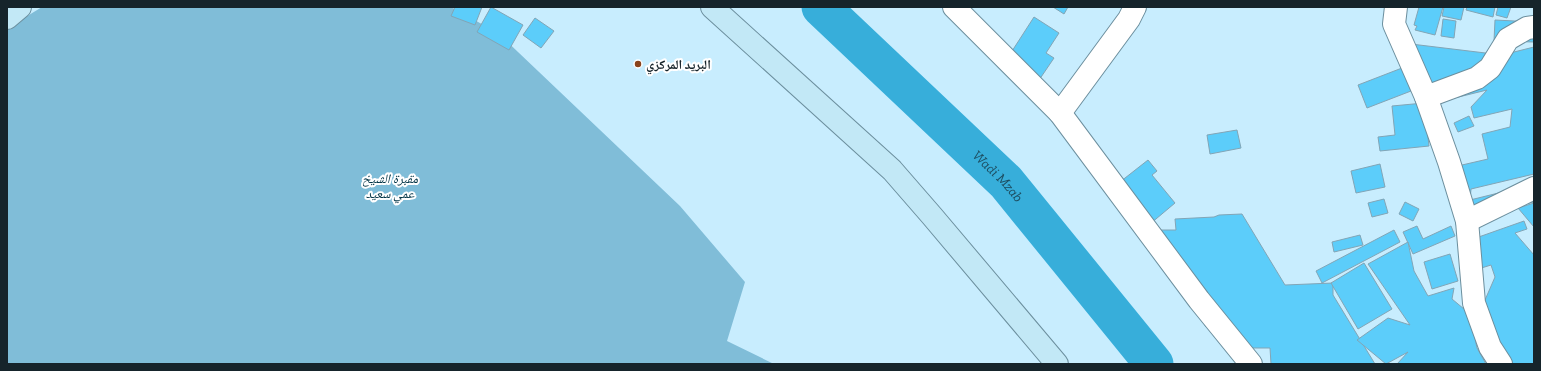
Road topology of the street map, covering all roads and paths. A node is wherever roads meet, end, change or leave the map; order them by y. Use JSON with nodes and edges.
{"nodes":[{"id":1,"x":20,"y":7,"type":"edge"},
{"id":2,"x":712,"y":7,"type":"edge"},
{"id":3,"x":954,"y":7,"type":"edge"},
{"id":4,"x":1135,"y":7,"type":"edge"},
{"id":5,"x":1396,"y":7,"type":"edge"},
{"id":6,"x":7,"y":18,"type":"edge"},
{"id":7,"x":1534,"y":27,"type":"edge"},
{"id":8,"x":1426,"y":97,"type":"junction"},
{"id":9,"x":1060,"y":113,"type":"junction"},
{"id":10,"x":1534,"y":188,"type":"edge"},
{"id":11,"x":1467,"y":221,"type":"junction"},
{"id":12,"x":1057,"y":364,"type":"edge"},
{"id":13,"x":1251,"y":364,"type":"edge"},
{"id":14,"x":1501,"y":364,"type":"edge"}],
"edges":[{"from":1,"to":6,"type":"street"},
{"from":2,"to":12,"type":"street"},
{"from":3,"to":9,"type":"street"},
{"from":4,"to":9,"type":"street"},
{"from":5,"to":8,"type":"street"},
{"from":7,"to":8,"type":"street"},
{"from":8,"to":11,"type":"street"},
{"from":9,"to":13,"type":"street"},
{"from":10,"to":11,"type":"street"},
{"from":11,"to":14,"type":"street"}]}
